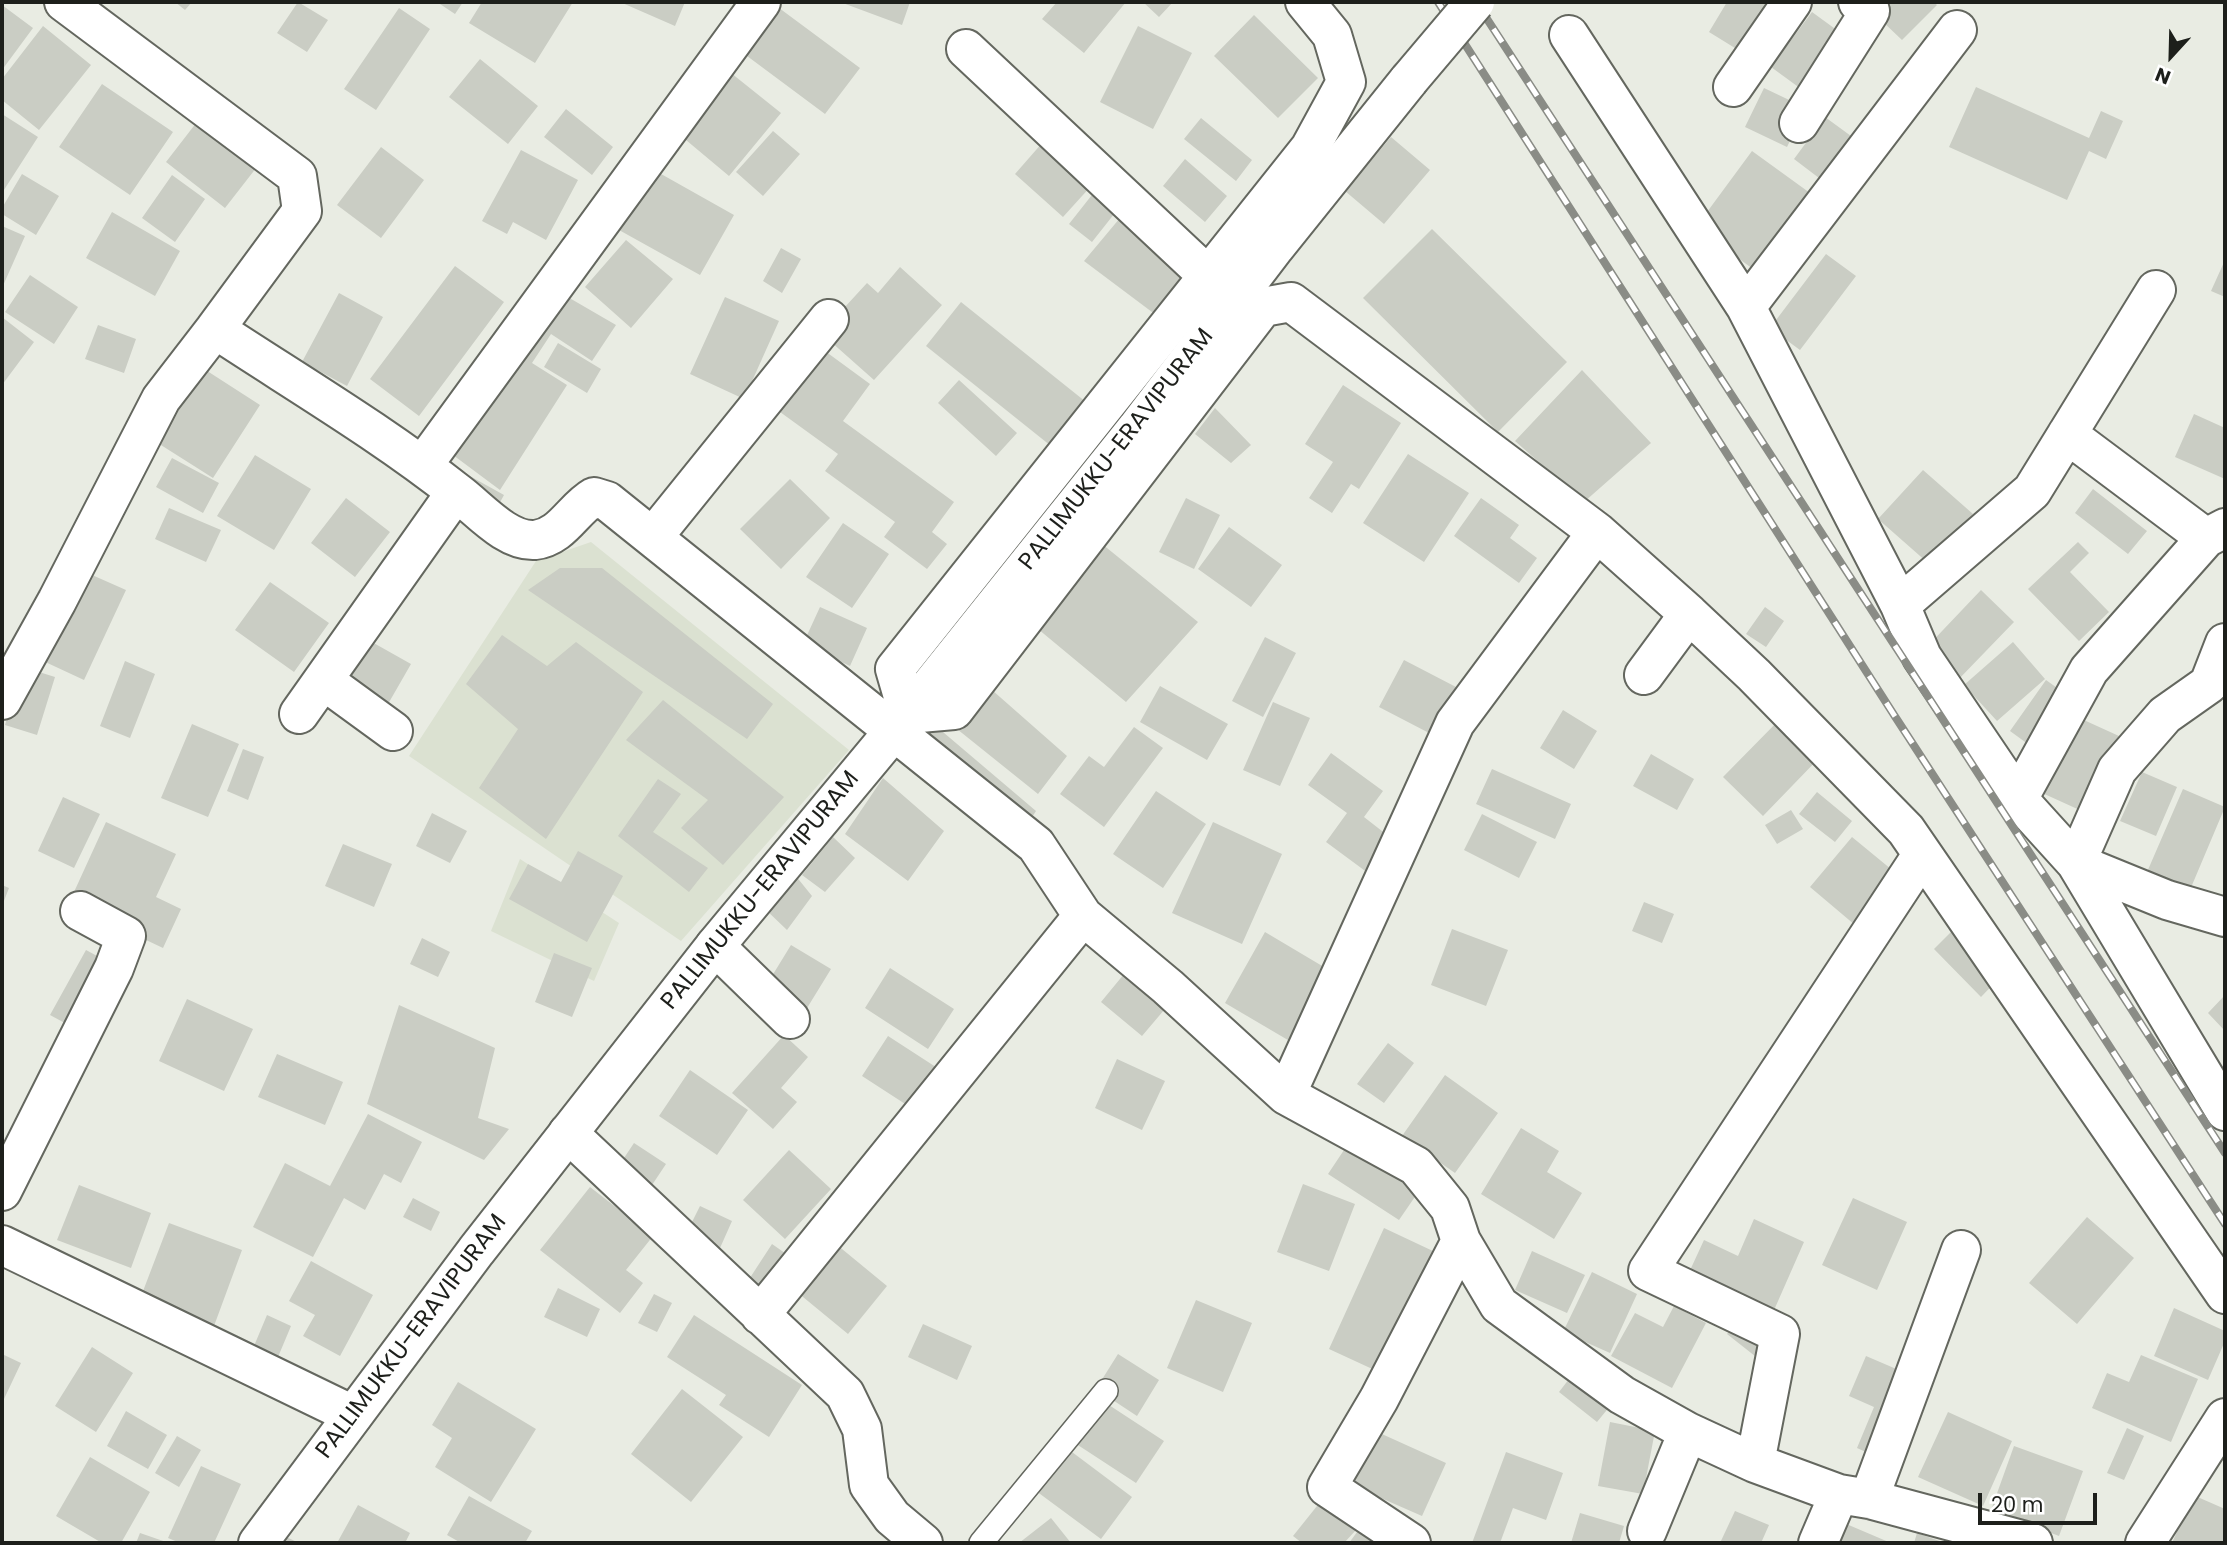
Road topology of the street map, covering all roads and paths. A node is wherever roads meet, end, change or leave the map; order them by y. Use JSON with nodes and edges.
{"nodes":[{"id":1,"x":64,"y":2,"type":"edge"},
{"id":2,"x":761,"y":2,"type":"edge"},
{"id":3,"x":1305,"y":2,"type":"edge"},
{"id":4,"x":1475,"y":2,"type":"edge"},
{"id":5,"x":1792,"y":2,"type":"edge"},
{"id":6,"x":1858,"y":2,"type":"edge"},
{"id":7,"x":1957,"y":30,"type":"dead end"},
{"id":8,"x":1569,"y":35,"type":"dead end"},
{"id":9,"x":966,"y":49,"type":"dead end"},
{"id":10,"x":1733,"y":87,"type":"dead end"},
{"id":11,"x":1799,"y":123,"type":"dead end"},
{"id":12,"x":1208,"y":276,"type":"junction"},
{"id":13,"x":2156,"y":290,"type":"dead end"},
{"id":14,"x":1746,"y":307,"type":"junction"},
{"id":15,"x":829,"y":319,"type":"dead end"},
{"id":16,"x":215,"y":329,"type":"junction"},
{"id":17,"x":2067,"y":434,"type":"junction"},
{"id":18,"x":423,"y":466,"type":"junction"},
{"id":19,"x":456,"y":492,"type":"junction"},
{"id":20,"x":1597,"y":532,"type":"junction"},
{"id":21,"x":2216,"y":533,"type":"edge"},
{"id":22,"x":653,"y":537,"type":"junction"},
{"id":23,"x":1900,"y":605,"type":"junction"},
{"id":24,"x":1689,"y":614,"type":"junction"},
{"id":25,"x":2225,"y":643,"type":"edge"},
{"id":26,"x":1644,"y":675,"type":"dead end"},
{"id":27,"x":323,"y":680,"type":"junction"},
{"id":28,"x":2,"y":700,"type":"edge"},
{"id":29,"x":909,"y":712,"type":"junction"},
{"id":30,"x":299,"y":714,"type":"dead end"},
{"id":31,"x":393,"y":732,"type":"dead end"},
{"id":32,"x":2018,"y":799,"type":"junction"},
{"id":33,"x":1922,"y":855,"type":"junction"},
{"id":34,"x":2076,"y":863,"type":"junction"},
{"id":35,"x":80,"y":911,"type":"dead end"},
{"id":36,"x":1083,"y":916,"type":"junction"},
{"id":37,"x":2225,"y":917,"type":"edge"},
{"id":38,"x":715,"y":946,"type":"junction"},
{"id":39,"x":790,"y":1019,"type":"dead end"},
{"id":40,"x":1286,"y":1095,"type":"junction"},
{"id":41,"x":2225,"y":1111,"type":"edge"},
{"id":42,"x":568,"y":1133,"type":"junction"},
{"id":43,"x":2,"y":1191,"type":"edge"},
{"id":44,"x":1461,"y":1241,"type":"junction"},
{"id":45,"x":2,"y":1245,"type":"edge"},
{"id":46,"x":1961,"y":1250,"type":"dead end"},
{"id":47,"x":2225,"y":1294,"type":"edge"},
{"id":48,"x":760,"y":1315,"type":"junction"},
{"id":49,"x":1106,"y":1391,"type":"dead end"},
{"id":50,"x":353,"y":1415,"type":"junction"},
{"id":51,"x":2225,"y":1418,"type":"edge"},
{"id":52,"x":1688,"y":1432,"type":"junction"},
{"id":53,"x":1755,"y":1463,"type":"junction"},
{"id":54,"x":1854,"y":1496,"type":"junction"},
{"id":55,"x":1647,"y":1531,"type":"dead end"},
{"id":56,"x":1971,"y":1536,"type":"edge"},
{"id":57,"x":258,"y":1543,"type":"edge"},
{"id":58,"x":923,"y":1543,"type":"edge"},
{"id":59,"x":981,"y":1543,"type":"edge"},
{"id":60,"x":1411,"y":1543,"type":"edge"},
{"id":61,"x":1818,"y":1543,"type":"edge"},
{"id":62,"x":2033,"y":1543,"type":"edge"},
{"id":63,"x":2145,"y":1543,"type":"edge"}],
"edges":[{"from":1,"to":16,"type":"street"},
{"from":2,"to":18,"type":"street"},
{"from":3,"to":12,"type":"street"},
{"from":4,"to":29,"type":"street","name":"PALLIMUKKU-ERAVIPURAM","bridge":true},
{"from":5,"to":10,"type":"street"},
{"from":6,"to":11,"type":"street"},
{"from":7,"to":14,"type":"street"},
{"from":8,"to":14,"type":"street"},
{"from":9,"to":12,"type":"street"},
{"from":12,"to":29,"type":"street"},
{"from":13,"to":17,"type":"street"},
{"from":14,"to":23,"type":"street"},
{"from":15,"to":22,"type":"street"},
{"from":16,"to":18,"type":"street"},
{"from":16,"to":28,"type":"street"},
{"from":17,"to":21,"type":"street"},
{"from":17,"to":23,"type":"street"},
{"from":18,"to":19,"type":"street"},
{"from":19,"to":22,"type":"street"},
{"from":19,"to":27,"type":"street"},
{"from":20,"to":24,"type":"street"},
{"from":20,"to":29,"type":"street"},
{"from":20,"to":40,"type":"street"},
{"from":21,"to":32,"type":"street"},
{"from":22,"to":29,"type":"street"},
{"from":23,"to":32,"type":"street"},
{"from":24,"to":26,"type":"street"},
{"from":24,"to":33,"type":"street"},
{"from":25,"to":34,"type":"street"},
{"from":27,"to":30,"type":"street"},
{"from":27,"to":31,"type":"street"},
{"from":29,"to":36,"type":"street"},
{"from":29,"to":38,"type":"street","name":"PALLIMUKKU-ERAVIPURAM"},
{"from":32,"to":34,"type":"street"},
{"from":33,"to":47,"type":"street"},
{"from":33,"to":53,"type":"street"},
{"from":34,"to":37,"type":"street"},
{"from":34,"to":41,"type":"street"},
{"from":35,"to":43,"type":"street"},
{"from":36,"to":40,"type":"street"},
{"from":36,"to":48,"type":"street"},
{"from":38,"to":39,"type":"street"},
{"from":38,"to":42,"type":"street","name":"PALLIMUKKU-ERAVIPURAM"},
{"from":40,"to":44,"type":"street"},
{"from":42,"to":48,"type":"street"},
{"from":42,"to":50,"type":"street","name":"PALLIMUKKU-ERAVIPURAM"},
{"from":44,"to":52,"type":"street"},
{"from":44,"to":60,"type":"street"},
{"from":45,"to":50,"type":"street"},
{"from":46,"to":54,"type":"street"},
{"from":48,"to":58,"type":"street"},
{"from":49,"to":59,"type":"lane"},
{"from":50,"to":57,"type":"street","name":"PALLIMUKKU-ERAVIPURAM"},
{"from":51,"to":63,"type":"street"},
{"from":52,"to":53,"type":"street"},
{"from":52,"to":55,"type":"street"},
{"from":53,"to":54,"type":"street"},
{"from":54,"to":56,"type":"street"},
{"from":54,"to":61,"type":"street"},
{"from":56,"to":62,"type":"street"}]}
